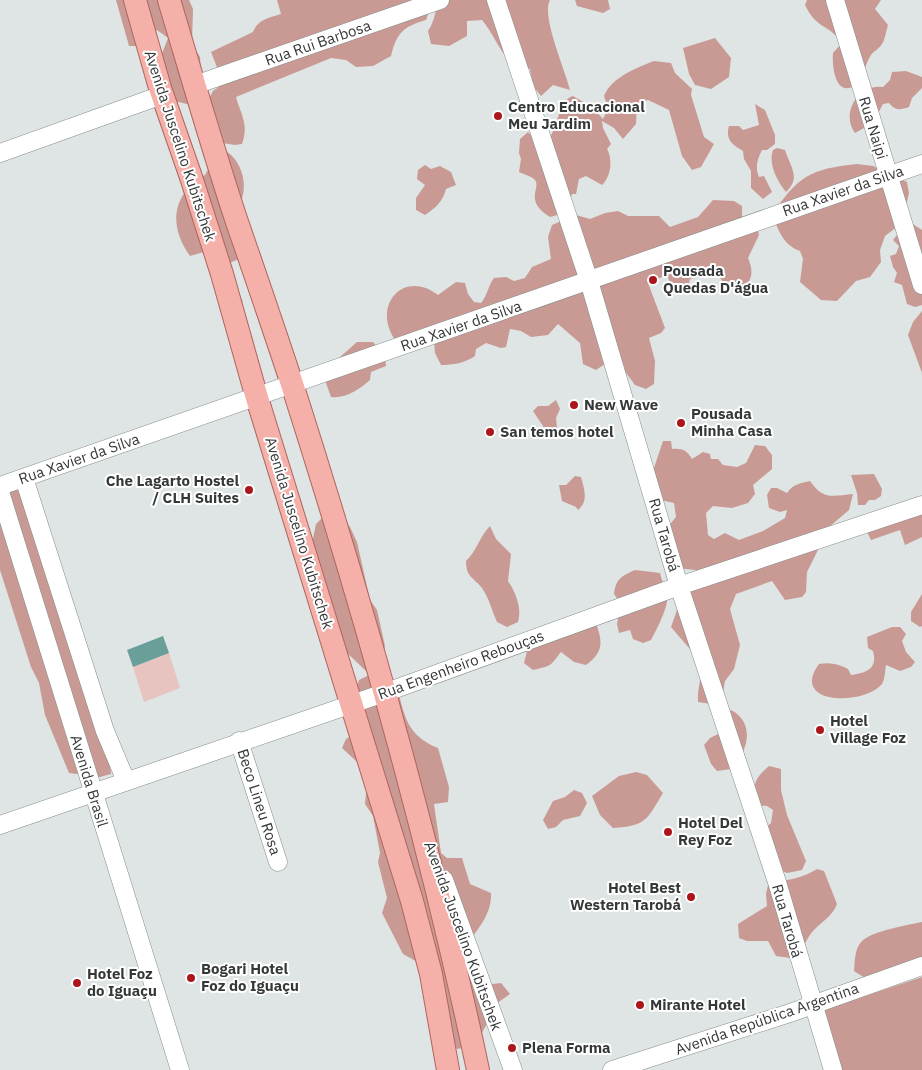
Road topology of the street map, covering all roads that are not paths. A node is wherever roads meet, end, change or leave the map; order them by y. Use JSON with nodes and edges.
{"nodes":[{"id":1,"x":135,"y":0,"type":"edge"},
{"id":2,"x":169,"y":0,"type":"edge"},
{"id":3,"x":440,"y":0,"type":"edge"},
{"id":4,"x":496,"y":0,"type":"edge"},
{"id":5,"x":835,"y":0,"type":"edge"},
{"id":6,"x":195,"y":86,"type":"junction"},
{"id":7,"x":162,"y":95,"type":"junction"},
{"id":8,"x":0,"y":152,"type":"edge"},
{"id":9,"x":922,"y":164,"type":"edge"},
{"id":10,"x":887,"y":176,"type":"junction"},
{"id":11,"x":590,"y":281,"type":"junction"},
{"id":12,"x":922,"y":285,"type":"edge"},
{"id":13,"x":292,"y":386,"type":"junction"},
{"id":14,"x":257,"y":398,"type":"junction"},
{"id":15,"x":24,"y":478,"type":"junction"},
{"id":16,"x":0,"y":486,"type":"edge"},
{"id":17,"x":0,"y":492,"type":"edge"},
{"id":18,"x":922,"y":505,"type":"edge"},
{"id":19,"x":679,"y":586,"type":"junction"},
{"id":20,"x":384,"y":692,"type":"junction"},
{"id":21,"x":351,"y":703,"type":"junction"},
{"id":22,"x":239,"y":742,"type":"junction"},
{"id":23,"x":126,"y":781,"type":"junction"},
{"id":24,"x":92,"y":793,"type":"junction"},
{"id":25,"x":414,"y":802,"type":"junction"},
{"id":26,"x":0,"y":825,"type":"edge"},
{"id":27,"x":278,"y":862,"type":"dead end"},
{"id":28,"x":922,"y":966,"type":"edge"},
{"id":29,"x":812,"y":1005,"type":"junction"},
{"id":30,"x":180,"y":1070,"type":"edge"},
{"id":31,"x":448,"y":1070,"type":"edge"},
{"id":32,"x":478,"y":1070,"type":"edge"},
{"id":33,"x":513,"y":1070,"type":"edge"},
{"id":34,"x":612,"y":1070,"type":"edge"},
{"id":35,"x":833,"y":1070,"type":"edge"}],
"edges":[{"from":1,"to":7,"type":"main road","name":"Avenida Juscelino Kubitschek"},
{"from":2,"to":6,"type":"main road","name":"Avenida Juscelino Kubitschek"},
{"from":3,"to":6,"type":"street","name":"Rua Rui Barbosa"},
{"from":4,"to":11,"type":"street","name":"Rua Tarobá"},
{"from":5,"to":10,"type":"street","name":"Rua Naipi"},
{"from":6,"to":13,"type":"main road","name":"Avenida Juscelino Kubitschek"},
{"from":7,"to":8,"type":"street"},
{"from":7,"to":14,"type":"main road","name":"Avenida Juscelino Kubitschek"},
{"from":9,"to":10,"type":"street","name":"Rua Xavier da Silva"},
{"from":10,"to":11,"type":"street","name":"Rua Xavier da Silva"},
{"from":10,"to":12,"type":"street","name":"Rua Naipi"},
{"from":11,"to":13,"type":"street","name":"Rua Xavier da Silva"},
{"from":11,"to":19,"type":"street","name":"Rua Tarobá"},
{"from":13,"to":14,"type":"street","name":"Rua Xavier da Silva"},
{"from":13,"to":20,"type":"main road","name":"Avenida Juscelino Kubitschek"},
{"from":14,"to":15,"type":"street","name":"Rua Xavier da Silva"},
{"from":14,"to":21,"type":"main road","name":"Avenida Juscelino Kubitschek"},
{"from":15,"to":16,"type":"street","name":"Rua Xavier da Silva"},
{"from":15,"to":23,"type":"street"},
{"from":17,"to":24,"type":"street","name":"Avenida Brasil"},
{"from":18,"to":19,"type":"street","name":"Rua Engenheiro Rebouças"},
{"from":19,"to":20,"type":"street","name":"Rua Engenheiro Rebouças"},
{"from":19,"to":29,"type":"street","name":"Rua Tarobá"},
{"from":20,"to":21,"type":"street","name":"Rua Engenheiro Rebouças"},
{"from":20,"to":25,"type":"main road","name":"Avenida Juscelino Kubitschek"},
{"from":21,"to":22,"type":"street","name":"Rua Engenheiro Rebouças"},
{"from":21,"to":31,"type":"main road","name":"Avenida Juscelino Kubitschek"},
{"from":22,"to":23,"type":"street","name":"Rua Engenheiro Rebouças"},
{"from":22,"to":27,"type":"street","name":"Beco Lineu Rosa"},
{"from":23,"to":24,"type":"street","name":"Rua Engenheiro Rebouças"},
{"from":24,"to":26,"type":"street","name":"Rua Engenheiro Rebouças"},
{"from":24,"to":30,"type":"street","name":"Avenida Brasil"},
{"from":25,"to":32,"type":"main road","name":"Avenida Juscelino Kubitschek"},
{"from":25,"to":33,"type":"street","name":"Avenida Juscelino Kubitschek"},
{"from":28,"to":29,"type":"street","name":"Avenida República Argentina"},
{"from":29,"to":34,"type":"street","name":"Avenida República Argentina"},
{"from":29,"to":35,"type":"street","name":"Rua Tarobá"}]}
